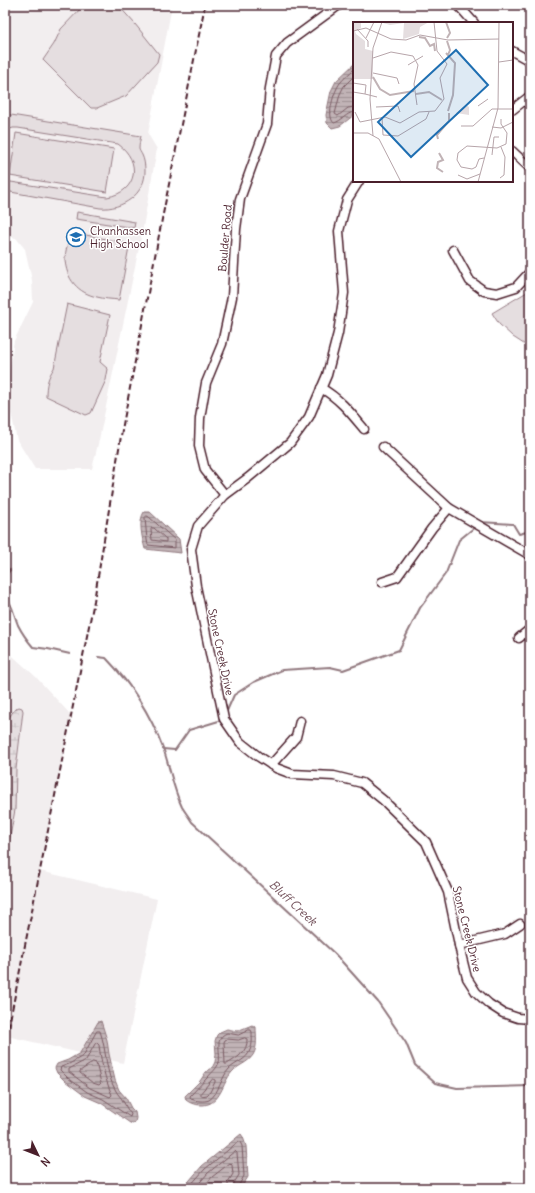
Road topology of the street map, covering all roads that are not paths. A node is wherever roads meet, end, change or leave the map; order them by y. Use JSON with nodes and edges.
{"nodes":[{"id":1,"x":339,"y":5,"type":"edge"},
{"id":2,"x":458,"y":5,"type":"edge"},
{"id":3,"x":473,"y":22,"type":"edge"},
{"id":4,"x":513,"y":52,"type":"edge"},
{"id":5,"x":530,"y":61,"type":"edge"},
{"id":6,"x":530,"y":96,"type":"edge"},
{"id":7,"x":513,"y":109,"type":"edge"},
{"id":8,"x":513,"y":152,"type":"edge"},
{"id":9,"x":530,"y":168,"type":"edge"},
{"id":10,"x":358,"y":182,"type":"edge"},
{"id":11,"x":453,"y":250,"type":"dead end"},
{"id":12,"x":530,"y":272,"type":"edge"},
{"id":13,"x":321,"y":388,"type":"junction"},
{"id":14,"x":364,"y":429,"type":"dead end"},
{"id":15,"x":384,"y":447,"type":"dead end"},
{"id":16,"x":225,"y":495,"type":"junction"},
{"id":17,"x":449,"y":508,"type":"junction"},
{"id":18,"x":530,"y":555,"type":"edge"},
{"id":19,"x":382,"y":582,"type":"dead end"},
{"id":20,"x":530,"y":629,"type":"edge"},
{"id":21,"x":519,"y":638,"type":"dead end"},
{"id":22,"x":300,"y":721,"type":"dead end"},
{"id":23,"x":271,"y":765,"type":"junction"},
{"id":24,"x":520,"y":924,"type":"dead end"},
{"id":25,"x":459,"y":945,"type":"junction"},
{"id":26,"x":530,"y":1019,"type":"edge"}],
"edges":[{"from":1,"to":16,"type":"street","name":"Boulder Road"},
{"from":2,"to":3,"type":"street"},
{"from":4,"to":5,"type":"street"},
{"from":6,"to":7,"type":"street"},
{"from":8,"to":9,"type":"street"},
{"from":10,"to":13,"type":"street","name":"Stone Creek Drive"},
{"from":11,"to":12,"type":"street"},
{"from":13,"to":14,"type":"street"},
{"from":13,"to":16,"type":"street","name":"Stone Creek Drive"},
{"from":15,"to":17,"type":"street"},
{"from":16,"to":23,"type":"street","name":"Stone Creek Drive"},
{"from":17,"to":18,"type":"street"},
{"from":17,"to":19,"type":"street"},
{"from":20,"to":21,"type":"street"},
{"from":22,"to":23,"type":"street"},
{"from":23,"to":25,"type":"street","name":"Stone Creek Drive"},
{"from":24,"to":25,"type":"street"},
{"from":25,"to":26,"type":"street","name":"Stone Creek Drive"}]}
